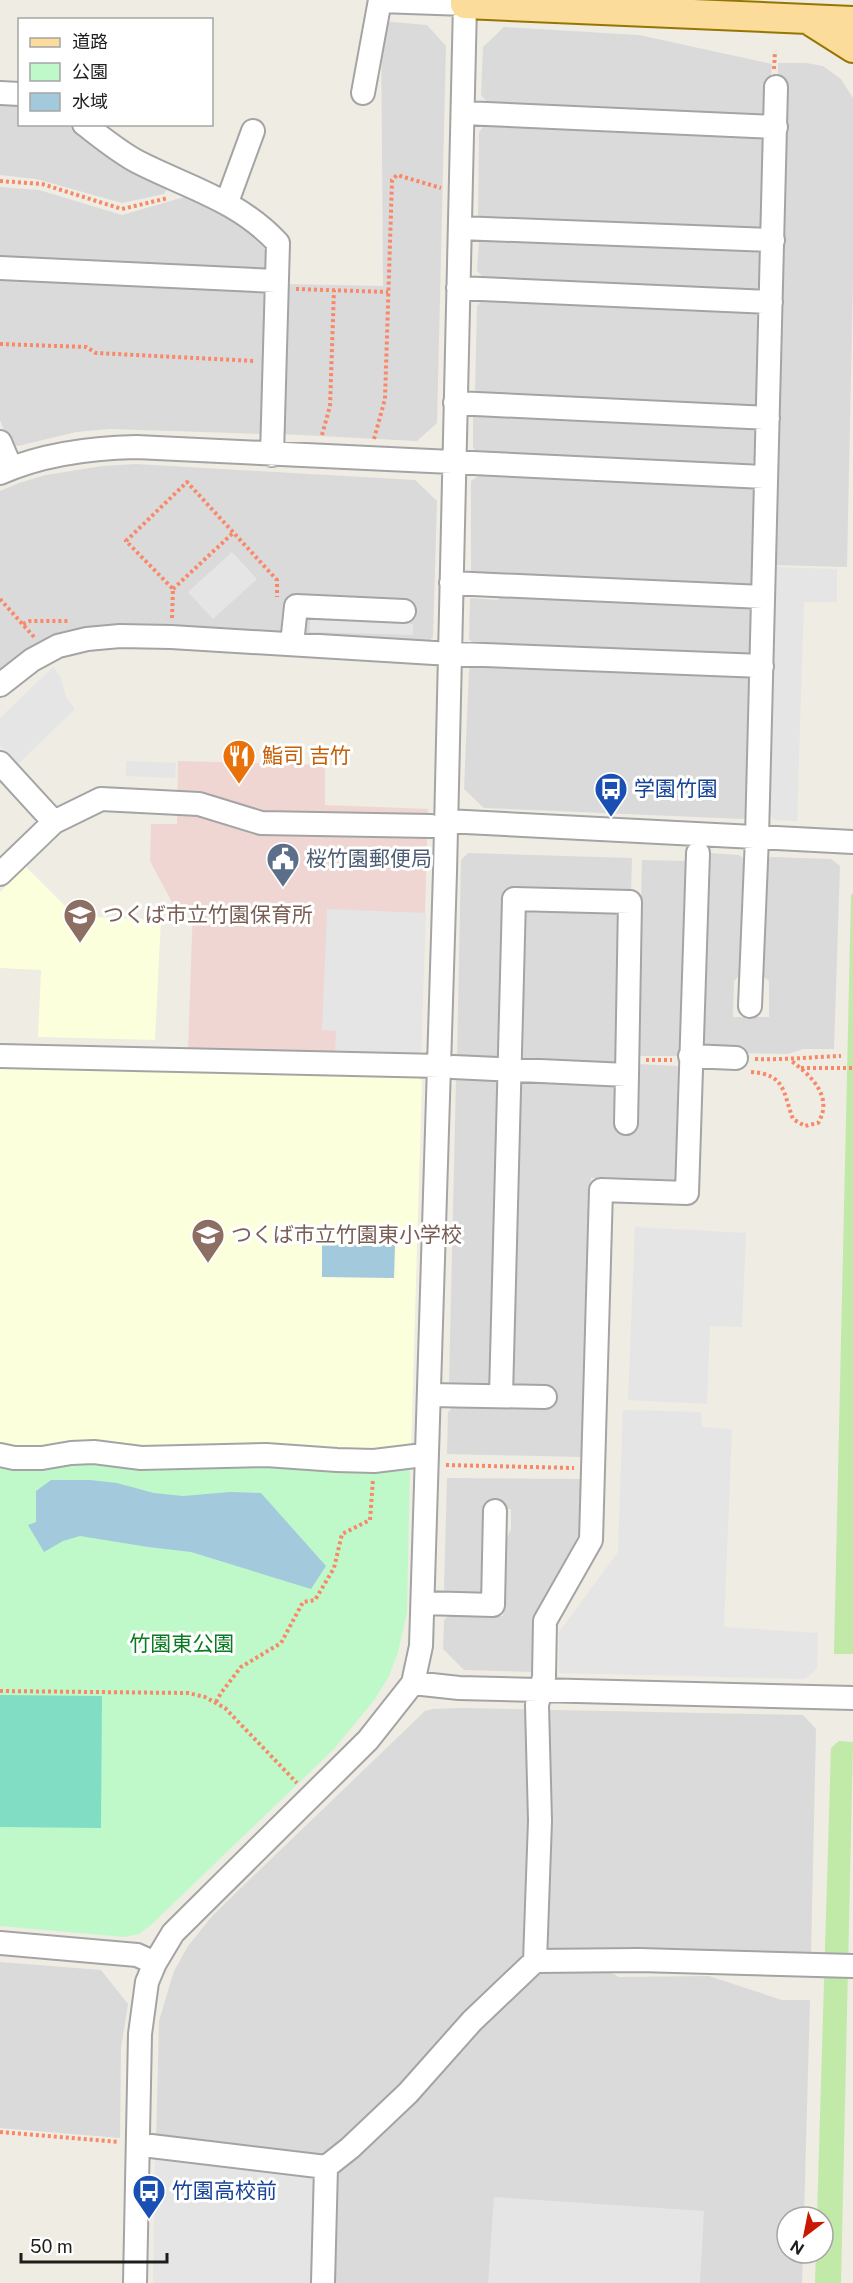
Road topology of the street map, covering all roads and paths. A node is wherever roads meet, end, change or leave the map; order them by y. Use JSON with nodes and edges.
{"nodes":[{"id":1,"x":380,"y":0,"type":"edge"},
{"id":2,"x":465,"y":2,"type":"edge"},
{"id":3,"x":806,"y":18,"type":"junction"},
{"id":4,"x":853,"y":21,"type":"edge"},
{"id":5,"x":853,"y":48,"type":"edge"},
{"id":6,"x":775,"y":51,"type":"dead end"},
{"id":7,"x":774,"y":62,"type":"dead end"},
{"id":8,"x":776,"y":87,"type":"dead end"},
{"id":9,"x":0,"y":93,"type":"edge"},
{"id":10,"x":363,"y":93,"type":"dead end"},
{"id":11,"x":18,"y":94,"type":"edge"},
{"id":12,"x":463,"y":113,"type":"junction"},
{"id":13,"x":87,"y":126,"type":"edge"},
{"id":14,"x":776,"y":127,"type":"junction"},
{"id":15,"x":253,"y":131,"type":"dead end"},
{"id":16,"x":0,"y":181,"type":"edge"},
{"id":17,"x":187,"y":186,"type":"junction"},
{"id":18,"x":447,"y":190,"type":"dead end"},
{"id":19,"x":227,"y":202,"type":"junction"},
{"id":20,"x":460,"y":228,"type":"junction"},
{"id":21,"x":773,"y":240,"type":"junction"},
{"id":22,"x":0,"y":268,"type":"edge"},
{"id":23,"x":275,"y":285,"type":"junction"},
{"id":24,"x":458,"y":288,"type":"junction"},
{"id":25,"x":334,"y":290,"type":"junction"},
{"id":26,"x":388,"y":292,"type":"junction"},
{"id":27,"x":771,"y":302,"type":"junction"},
{"id":28,"x":0,"y":344,"type":"edge"},
{"id":29,"x":274,"y":362,"type":"junction"},
{"id":30,"x":456,"y":403,"type":"junction"},
{"id":31,"x":768,"y":418,"type":"junction"},
{"id":32,"x":0,"y":442,"type":"edge"},
{"id":33,"x":320,"y":442,"type":"dead end"},
{"id":34,"x":373,"y":445,"type":"dead end"},
{"id":35,"x":272,"y":455,"type":"junction"},
{"id":36,"x":454,"y":462,"type":"junction"},
{"id":37,"x":5,"y":470,"type":"edge"},
{"id":38,"x":766,"y":477,"type":"junction"},
{"id":39,"x":234,"y":532,"type":"junction"},
{"id":40,"x":451,"y":583,"type":"junction"},
{"id":41,"x":173,"y":589,"type":"junction"},
{"id":42,"x":764,"y":597,"type":"junction"},
{"id":43,"x":0,"y":599,"type":"edge"},
{"id":44,"x":277,"y":600,"type":"dead end"},
{"id":45,"x":404,"y":611,"type":"dead end"},
{"id":46,"x":171,"y":637,"type":"junction"},
{"id":47,"x":292,"y":644,"type":"junction"},
{"id":48,"x":46,"y":651,"type":"junction"},
{"id":49,"x":449,"y":653,"type":"junction"},
{"id":50,"x":762,"y":666,"type":"junction"},
{"id":51,"x":0,"y":685,"type":"edge"},
{"id":52,"x":0,"y":763,"type":"edge"},
{"id":53,"x":54,"y":822,"type":"junction"},
{"id":54,"x":439,"y":824,"type":"junction"},
{"id":55,"x":757,"y":837,"type":"junction"},
{"id":56,"x":853,"y":842,"type":"edge"},
{"id":57,"x":698,"y":854,"type":"dead end"},
{"id":58,"x":0,"y":874,"type":"edge"},
{"id":59,"x":750,"y":1006,"type":"dead end"},
{"id":60,"x":0,"y":1056,"type":"edge"},
{"id":61,"x":690,"y":1056,"type":"junction"},
{"id":62,"x":841,"y":1056,"type":"dead end"},
{"id":63,"x":790,"y":1060,"type":"junction"},
{"id":64,"x":741,"y":1065,"type":"junction"},
{"id":65,"x":446,"y":1067,"type":"junction"},
{"id":66,"x":627,"y":1067,"type":"junction"},
{"id":67,"x":801,"y":1068,"type":"junction"},
{"id":68,"x":853,"y":1068,"type":"edge"},
{"id":69,"x":510,"y":1070,"type":"junction"},
{"id":70,"x":627,"y":1123,"type":"dead end"},
{"id":71,"x":430,"y":1395,"type":"junction"},
{"id":72,"x":501,"y":1396,"type":"junction"},
{"id":73,"x":545,"y":1397,"type":"dead end"},
{"id":74,"x":0,"y":1455,"type":"edge"},
{"id":75,"x":415,"y":1456,"type":"dead end"},
{"id":76,"x":374,"y":1461,"type":"junction"},
{"id":77,"x":443,"y":1465,"type":"dead end"},
{"id":78,"x":593,"y":1468,"type":"junction"},
{"id":79,"x":495,"y":1511,"type":"dead end"},
{"id":80,"x":423,"y":1603,"type":"junction"},
{"id":81,"x":414,"y":1683,"type":"junction"},
{"id":82,"x":540,"y":1690,"type":"junction"},
{"id":83,"x":0,"y":1691,"type":"edge"},
{"id":84,"x":853,"y":1698,"type":"edge"},
{"id":85,"x":216,"y":1702,"type":"junction"},
{"id":86,"x":309,"y":1797,"type":"junction"},
{"id":87,"x":0,"y":1943,"type":"edge"},
{"id":88,"x":535,"y":1962,"type":"junction"},
{"id":89,"x":154,"y":1963,"type":"junction"},
{"id":90,"x":853,"y":1966,"type":"edge"},
{"id":91,"x":0,"y":2132,"type":"edge"},
{"id":92,"x":123,"y":2143,"type":"dead end"},
{"id":93,"x":151,"y":2146,"type":"dead end"},
{"id":94,"x":326,"y":2167,"type":"junction"},
{"id":95,"x":135,"y":2283,"type":"edge"},
{"id":96,"x":323,"y":2283,"type":"edge"}],
"edges":[{"from":1,"to":2,"type":"street"},
{"from":1,"to":10,"type":"street"},
{"from":2,"to":3,"type":"main road"},
{"from":2,"to":12,"type":"street"},
{"from":3,"to":4,"type":"main road"},
{"from":3,"to":5,"type":"main road"},
{"from":6,"to":7,"type":"path"},
{"from":8,"to":14,"type":"street"},
{"from":9,"to":11,"type":"street"},
{"from":12,"to":14,"type":"street"},
{"from":12,"to":20,"type":"street"},
{"from":13,"to":17,"type":"street"},
{"from":14,"to":21,"type":"street"},
{"from":15,"to":19,"type":"street"},
{"from":16,"to":17,"type":"path"},
{"from":17,"to":19,"type":"street"},
{"from":18,"to":26,"type":"path"},
{"from":19,"to":23,"type":"street"},
{"from":20,"to":21,"type":"street"},
{"from":20,"to":24,"type":"street"},
{"from":21,"to":27,"type":"street"},
{"from":22,"to":23,"type":"street"},
{"from":23,"to":25,"type":"path"},
{"from":23,"to":29,"type":"street"},
{"from":24,"to":27,"type":"street"},
{"from":24,"to":30,"type":"street"},
{"from":25,"to":26,"type":"path"},
{"from":25,"to":33,"type":"path"},
{"from":26,"to":34,"type":"path"},
{"from":27,"to":31,"type":"street"},
{"from":28,"to":29,"type":"path"},
{"from":29,"to":35,"type":"street"},
{"from":30,"to":31,"type":"street"},
{"from":30,"to":36,"type":"street"},
{"from":31,"to":38,"type":"street"},
{"from":32,"to":37,"type":"street"},
{"from":35,"to":36,"type":"street"},
{"from":35,"to":37,"type":"street"},
{"from":36,"to":38,"type":"street"},
{"from":36,"to":40,"type":"street"},
{"from":38,"to":42,"type":"street"},
{"from":39,"to":41,"type":"path"},
{"from":39,"to":41,"type":"path"},
{"from":39,"to":44,"type":"path"},
{"from":40,"to":42,"type":"street"},
{"from":40,"to":49,"type":"street"},
{"from":41,"to":46,"type":"path"},
{"from":42,"to":50,"type":"street"},
{"from":43,"to":48,"type":"path"},
{"from":45,"to":47,"type":"street"},
{"from":46,"to":47,"type":"street"},
{"from":46,"to":48,"type":"street"},
{"from":47,"to":49,"type":"street"},
{"from":48,"to":51,"type":"street"},
{"from":49,"to":50,"type":"street"},
{"from":49,"to":54,"type":"street"},
{"from":50,"to":55,"type":"street"},
{"from":52,"to":53,"type":"street"},
{"from":53,"to":54,"type":"street"},
{"from":53,"to":58,"type":"street"},
{"from":54,"to":55,"type":"street"},
{"from":54,"to":65,"type":"street"},
{"from":55,"to":56,"type":"street"},
{"from":55,"to":59,"type":"street"},
{"from":57,"to":61,"type":"street"},
{"from":60,"to":65,"type":"street"},
{"from":61,"to":64,"type":"street"},
{"from":61,"to":66,"type":"path"},
{"from":61,"to":78,"type":"street"},
{"from":62,"to":63,"type":"path"},
{"from":63,"to":64,"type":"path"},
{"from":63,"to":67,"type":"path"},
{"from":64,"to":67,"type":"path"},
{"from":65,"to":69,"type":"street"},
{"from":65,"to":71,"type":"street"},
{"from":66,"to":69,"type":"street"},
{"from":66,"to":69,"type":"street"},
{"from":66,"to":70,"type":"street"},
{"from":67,"to":68,"type":"path"},
{"from":69,"to":72,"type":"street"},
{"from":71,"to":72,"type":"street"},
{"from":71,"to":80,"type":"street"},
{"from":72,"to":73,"type":"street"},
{"from":74,"to":76,"type":"street"},
{"from":75,"to":76,"type":"street"},
{"from":76,"to":85,"type":"path"},
{"from":77,"to":78,"type":"path"},
{"from":78,"to":82,"type":"street"},
{"from":79,"to":80,"type":"street"},
{"from":80,"to":81,"type":"street"},
{"from":81,"to":82,"type":"street"},
{"from":81,"to":86,"type":"street"},
{"from":82,"to":84,"type":"street"},
{"from":82,"to":88,"type":"street"},
{"from":83,"to":85,"type":"path"},
{"from":85,"to":86,"type":"path"},
{"from":86,"to":89,"type":"street"},
{"from":87,"to":89,"type":"street"},
{"from":88,"to":90,"type":"street"},
{"from":88,"to":94,"type":"street"},
{"from":89,"to":95,"type":"street"},
{"from":91,"to":92,"type":"path"},
{"from":93,"to":94,"type":"street"},
{"from":94,"to":96,"type":"street"}]}
